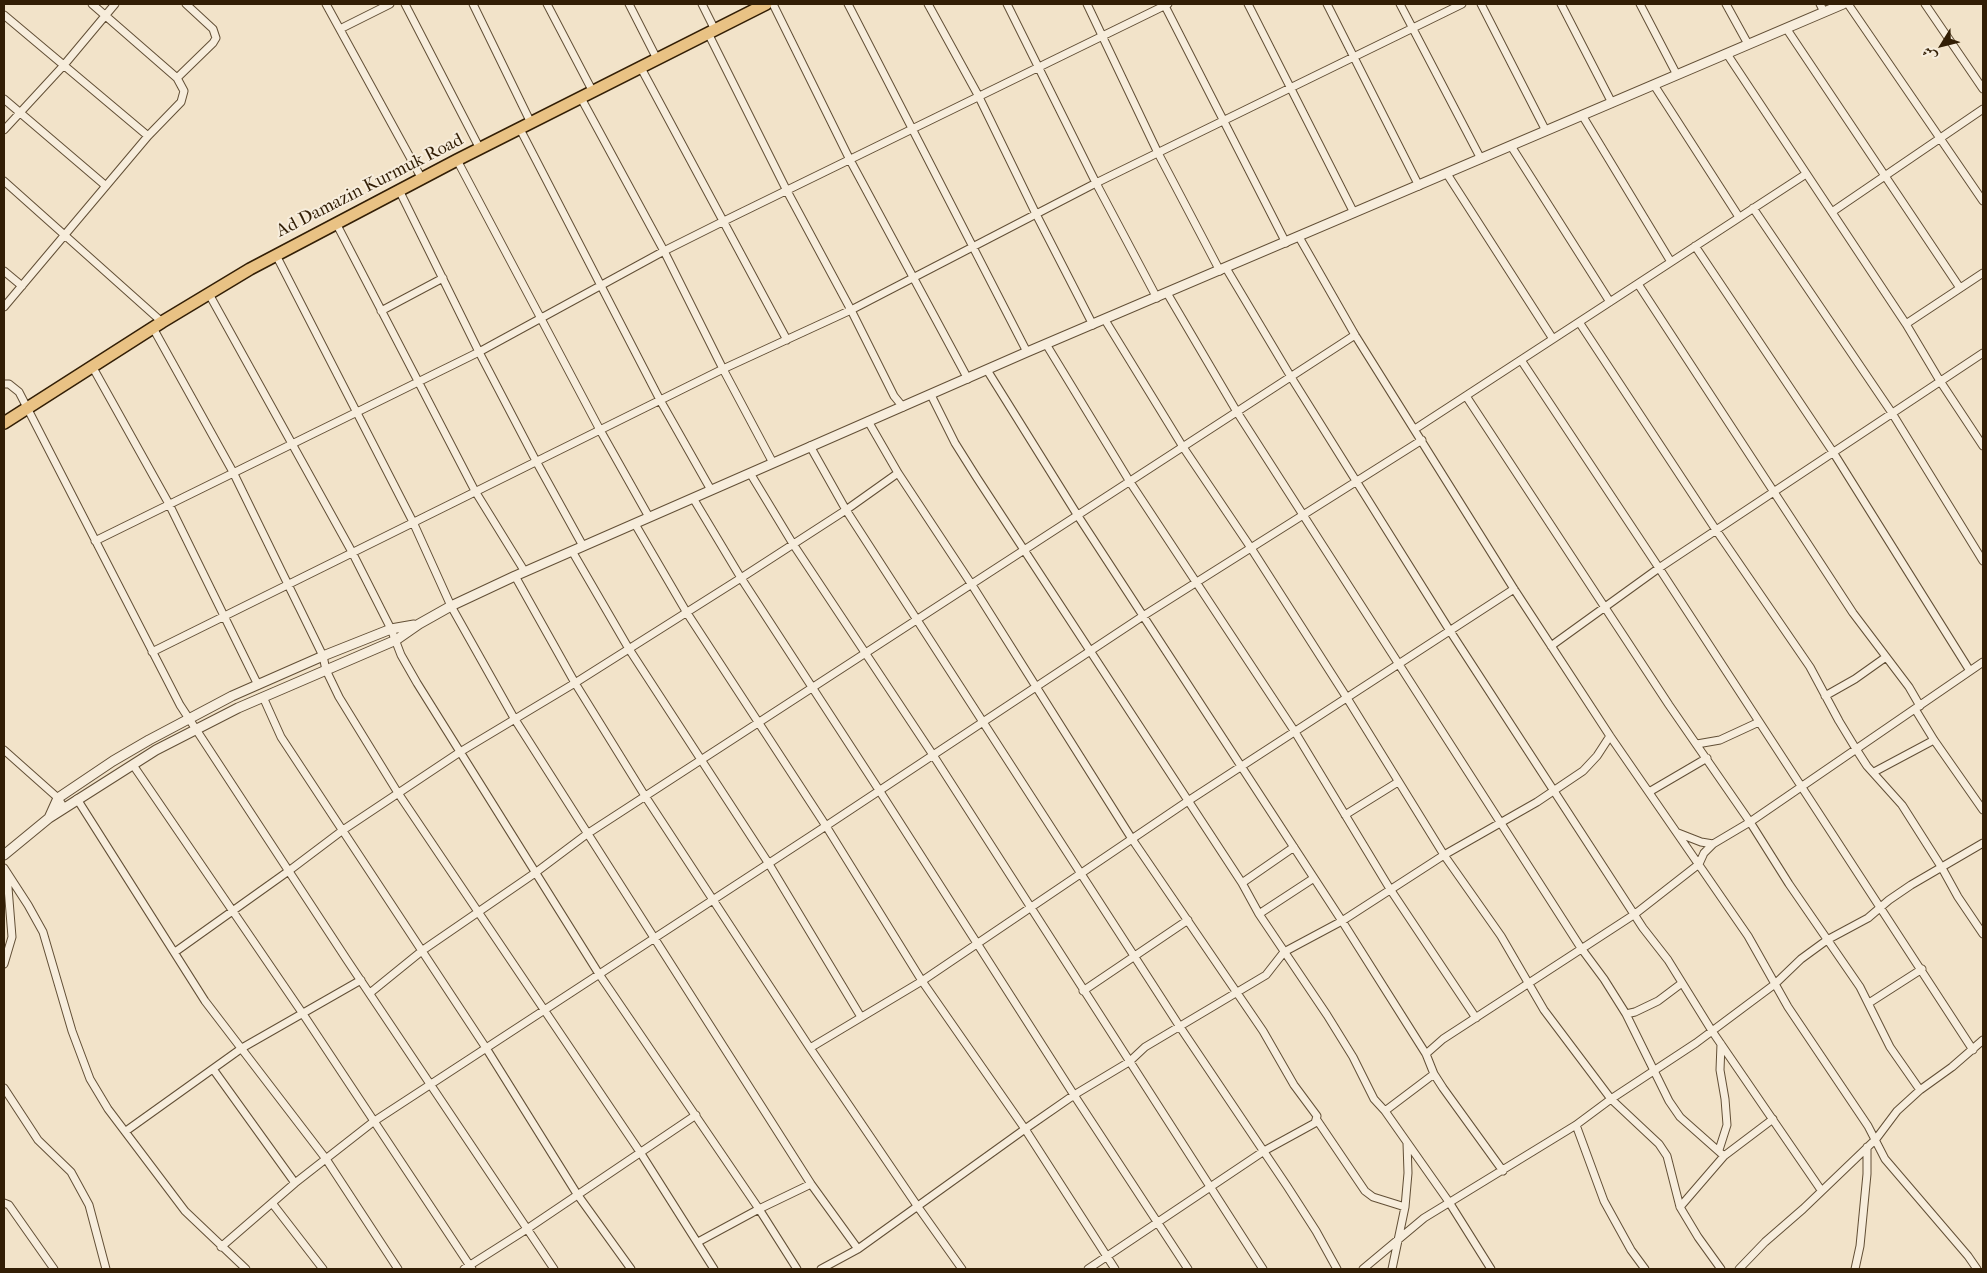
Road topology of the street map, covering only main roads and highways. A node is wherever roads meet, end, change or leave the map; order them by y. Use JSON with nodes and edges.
{"nodes":[{"id":1,"x":766,"y":4,"type":"edge"},
{"id":2,"x":4,"y":423,"type":"edge"}],
"edges":[{"from":1,"to":2,"type":"highway","name":"Ad Damazin Kurmuk Road"}]}
